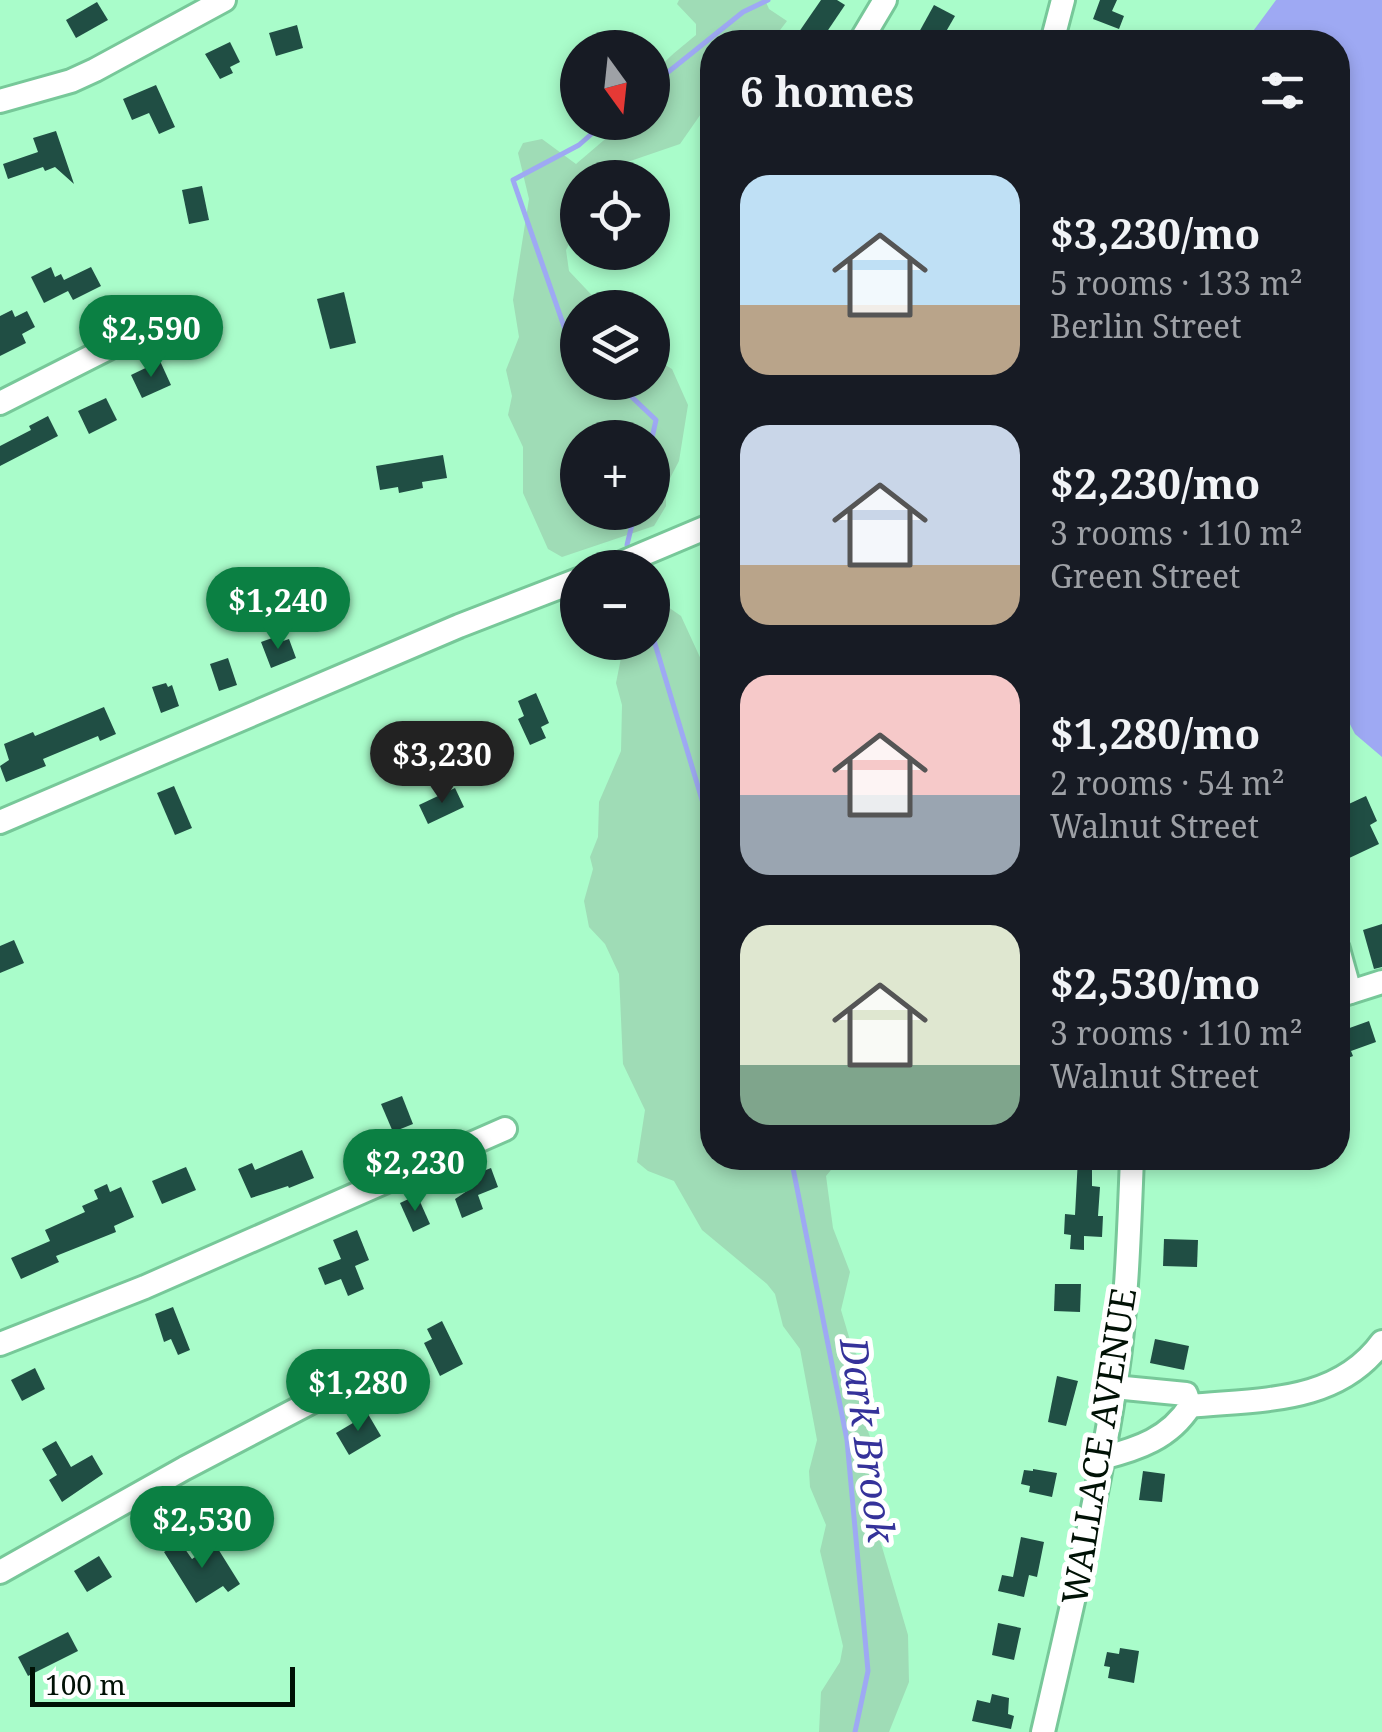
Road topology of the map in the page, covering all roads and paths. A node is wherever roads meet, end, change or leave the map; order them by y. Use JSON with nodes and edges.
{"nodes":[{"id":1,"x":224,"y":0,"type":"edge"},
{"id":2,"x":885,"y":0,"type":"edge"},
{"id":3,"x":1063,"y":0,"type":"edge"},
{"id":4,"x":867,"y":30,"type":"edge"},
{"id":5,"x":1055,"y":30,"type":"edge"},
{"id":6,"x":0,"y":101,"type":"edge"},
{"id":7,"x":158,"y":323,"type":"dead end"},
{"id":8,"x":0,"y":403,"type":"edge"},
{"id":9,"x":700,"y":530,"type":"edge"},
{"id":10,"x":653,"y":550,"type":"edge"},
{"id":11,"x":560,"y":587,"type":"edge"},
{"id":12,"x":0,"y":822,"type":"edge"},
{"id":13,"x":1382,"y":982,"type":"edge"},
{"id":14,"x":1350,"y":992,"type":"edge"},
{"id":15,"x":505,"y":1130,"type":"dead end"},
{"id":16,"x":1131,"y":1170,"type":"edge"},
{"id":17,"x":1382,"y":1342,"type":"edge"},
{"id":18,"x":0,"y":1344,"type":"edge"},
{"id":19,"x":380,"y":1366,"type":"dead end"},
{"id":20,"x":1114,"y":1387,"type":"junction"},
{"id":21,"x":1190,"y":1406,"type":"junction"},
{"id":22,"x":1102,"y":1458,"type":"junction"},
{"id":23,"x":0,"y":1572,"type":"edge"},
{"id":24,"x":1043,"y":1732,"type":"edge"}],
"edges":[{"from":1,"to":6,"type":"street"},
{"from":2,"to":4,"type":"street"},
{"from":3,"to":5,"type":"street"},
{"from":7,"to":8,"type":"street"},
{"from":9,"to":10,"type":"street"},
{"from":11,"to":12,"type":"street"},
{"from":13,"to":14,"type":"street"},
{"from":15,"to":18,"type":"street"},
{"from":16,"to":20,"type":"street","name":"WALLACE AVENUE"},
{"from":17,"to":21,"type":"street"},
{"from":19,"to":23,"type":"street"},
{"from":20,"to":21,"type":"street"},
{"from":20,"to":22,"type":"street","name":"WALLACE AVENUE"},
{"from":21,"to":22,"type":"street"},
{"from":22,"to":24,"type":"street","name":"WALLACE AVENUE"}]}
